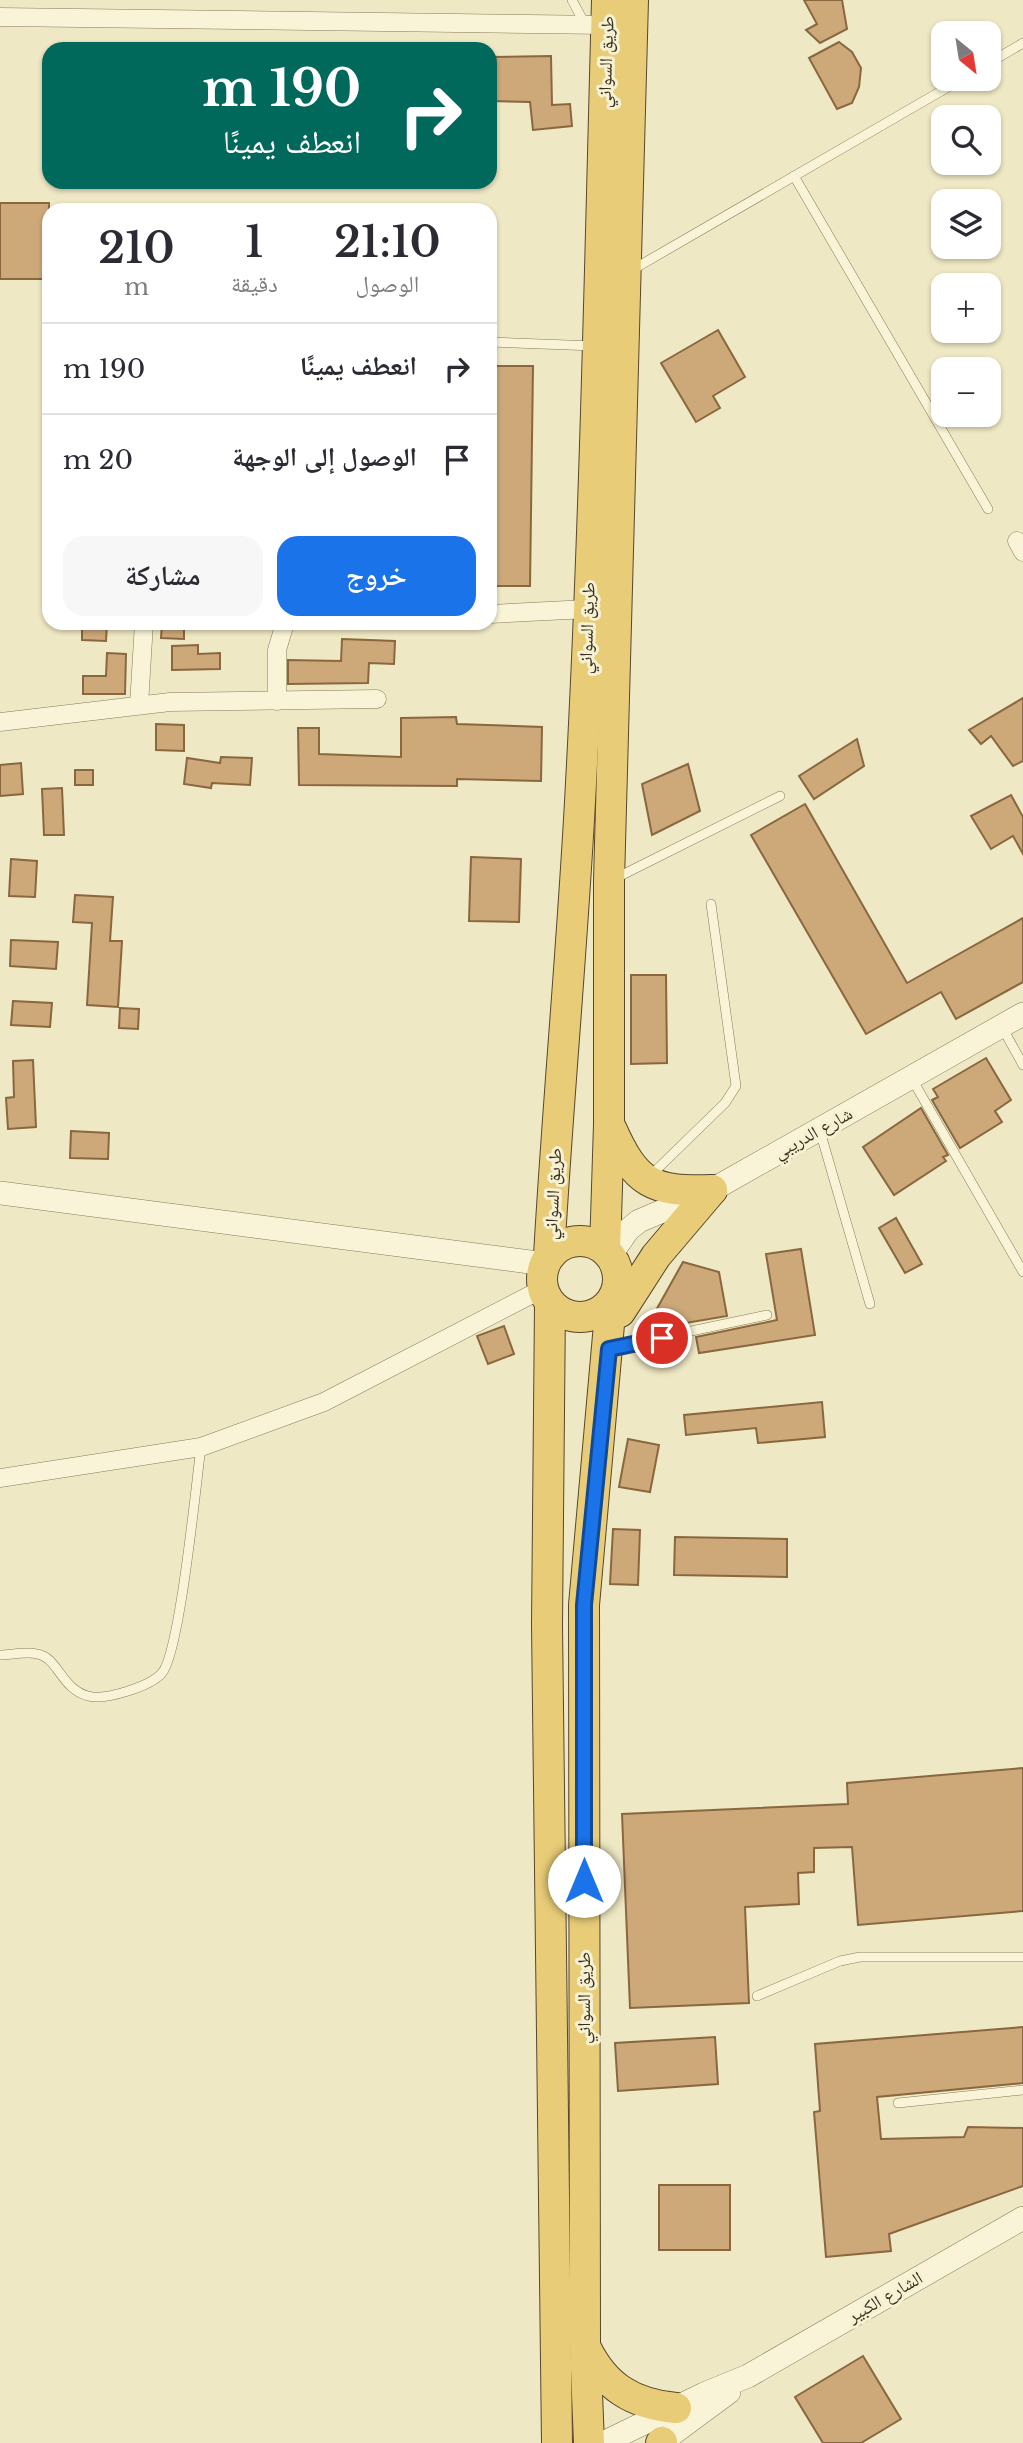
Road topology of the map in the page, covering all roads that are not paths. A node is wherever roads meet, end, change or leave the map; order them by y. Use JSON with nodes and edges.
{"nodes":[{"id":1,"x":572,"y":0,"type":"edge"},
{"id":2,"x":633,"y":0,"type":"edge"},
{"id":3,"x":0,"y":17,"type":"edge"},
{"id":4,"x":600,"y":17,"type":"edge"},
{"id":5,"x":1023,"y":43,"type":"edge"},
{"id":6,"x":1001,"y":56,"type":"edge"},
{"id":7,"x":941,"y":91,"type":"edge"},
{"id":8,"x":794,"y":176,"type":"junction"},
{"id":9,"x":628,"y":273,"type":"junction"},
{"id":10,"x":497,"y":342,"type":"edge"},
{"id":11,"x":596,"y":346,"type":"junction"},
{"id":12,"x":988,"y":509,"type":"dead end"},
{"id":13,"x":588,"y":609,"type":"junction"},
{"id":14,"x":497,"y":614,"type":"edge"},
{"id":15,"x":144,"y":630,"type":"edge"},
{"id":16,"x":283,"y":630,"type":"edge"},
{"id":17,"x":377,"y":699,"type":"dead end"},
{"id":18,"x":277,"y":701,"type":"junction"},
{"id":19,"x":139,"y":705,"type":"junction"},
{"id":20,"x":0,"y":722,"type":"edge"},
{"id":21,"x":780,"y":796,"type":"dead end"},
{"id":22,"x":609,"y":881,"type":"junction"},
{"id":23,"x":711,"y":904,"type":"dead end"},
{"id":24,"x":1023,"y":1014,"type":"edge"},
{"id":25,"x":1002,"y":1026,"type":"junction"},
{"id":26,"x":1023,"y":1065,"type":"edge"},
{"id":27,"x":911,"y":1078,"type":"junction"},
{"id":28,"x":609,"y":1124,"type":"junction"},
{"id":29,"x":820,"y":1129,"type":"junction"},
{"id":30,"x":645,"y":1181,"type":"junction"},
{"id":31,"x":712,"y":1190,"type":"junction"},
{"id":32,"x":0,"y":1193,"type":"edge"},
{"id":33,"x":608,"y":1253,"type":"junction"},
{"id":34,"x":1023,"y":1272,"type":"edge"},
{"id":35,"x":547,"y":1278,"type":"junction"},
{"id":36,"x":611,"y":1302,"type":"junction"},
{"id":37,"x":870,"y":1304,"type":"dead end"},
{"id":38,"x":767,"y":1315,"type":"dead end"},
{"id":39,"x":609,"y":1342,"type":"junction"},
{"id":40,"x":201,"y":1447,"type":"junction"},
{"id":41,"x":0,"y":1478,"type":"edge"},
{"id":42,"x":0,"y":1655,"type":"edge"},
{"id":43,"x":1023,"y":1957,"type":"edge"},
{"id":44,"x":757,"y":1996,"type":"dead end"},
{"id":45,"x":1023,"y":2090,"type":"edge"},
{"id":46,"x":898,"y":2103,"type":"dead end"},
{"id":47,"x":1023,"y":2218,"type":"edge"},
{"id":48,"x":584,"y":2344,"type":"junction"},
{"id":49,"x":748,"y":2376,"type":"junction"},
{"id":50,"x":676,"y":2408,"type":"junction"},
{"id":51,"x":557,"y":2443,"type":"edge"},
{"id":52,"x":589,"y":2443,"type":"edge"},
{"id":53,"x":603,"y":2443,"type":"edge"},
{"id":54,"x":661,"y":2443,"type":"edge"}],
"edges":[{"from":1,"to":4,"type":"lane"},
{"from":2,"to":9,"type":"highway","name":"طريق السواني"},
{"from":3,"to":4,"type":"street"},
{"from":4,"to":11,"type":"highway","name":"طريق السواني"},
{"from":5,"to":6,"type":"lane"},
{"from":7,"to":8,"type":"lane"},
{"from":8,"to":9,"type":"lane"},
{"from":8,"to":12,"type":"lane"},
{"from":9,"to":22,"type":"highway","name":"طريق السواني"},
{"from":10,"to":11,"type":"lane"},
{"from":11,"to":13,"type":"highway","name":"طريق السواني"},
{"from":13,"to":14,"type":"street"},
{"from":13,"to":35,"type":"highway","name":"طريق السواني"},
{"from":15,"to":19,"type":"street"},
{"from":16,"to":18,"type":"street"},
{"from":17,"to":18,"type":"street"},
{"from":18,"to":19,"type":"street"},
{"from":19,"to":20,"type":"street"},
{"from":21,"to":22,"type":"lane"},
{"from":22,"to":28,"type":"highway","name":"طريق السواني"},
{"from":23,"to":30,"type":"lane"},
{"from":24,"to":25,"type":"street","name":"شارع الدريبي"},
{"from":25,"to":26,"type":"lane"},
{"from":25,"to":27,"type":"street","name":"شارع الدريبي"},
{"from":27,"to":29,"type":"street","name":"شارع الدريبي"},
{"from":27,"to":34,"type":"lane"},
{"from":28,"to":30,"type":"highway"},
{"from":28,"to":33,"type":"highway","name":"طريق السواني"},
{"from":29,"to":31,"type":"street","name":"شارع الدريبي"},
{"from":29,"to":37,"type":"lane"},
{"from":30,"to":31,"type":"highway"},
{"from":31,"to":33,"type":"street","name":"شارع الدريبي"},
{"from":31,"to":39,"type":"highway"},
{"from":32,"to":35,"type":"street"},
{"from":33,"to":35,"type":"highway"},
{"from":33,"to":36,"type":"highway"},
{"from":35,"to":36,"type":"highway"},
{"from":35,"to":40,"type":"street"},
{"from":35,"to":51,"type":"highway","name":"طريق السواني"},
{"from":36,"to":39,"type":"highway","name":"طريق السواني"},
{"from":38,"to":39,"type":"lane"},
{"from":39,"to":48,"type":"highway","name":"طريق السواني"},
{"from":40,"to":41,"type":"street"},
{"from":40,"to":42,"type":"lane"},
{"from":43,"to":44,"type":"lane"},
{"from":45,"to":46,"type":"lane"},
{"from":47,"to":49,"type":"street","name":"الشارع الكبير"},
{"from":48,"to":50,"type":"highway"},
{"from":48,"to":52,"type":"highway","name":"طريق السواني"},
{"from":49,"to":50,"type":"street","name":"الشارع الكبير"},
{"from":49,"to":54,"type":"street","name":"الشارع الكبير"},
{"from":50,"to":53,"type":"street","name":"الشارع الكبير"}]}
